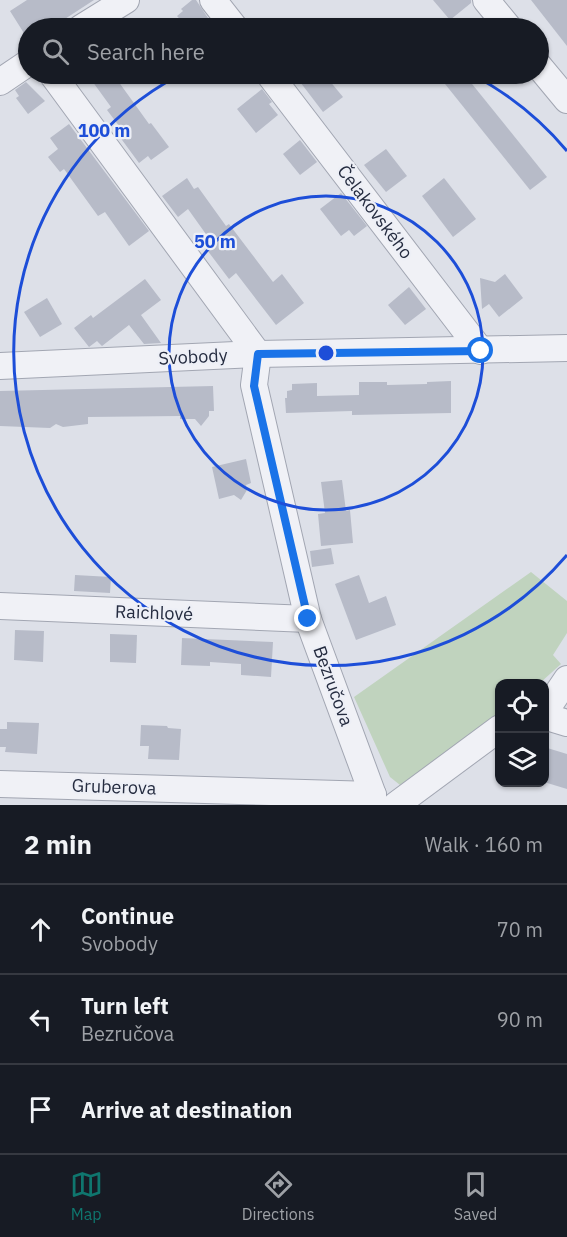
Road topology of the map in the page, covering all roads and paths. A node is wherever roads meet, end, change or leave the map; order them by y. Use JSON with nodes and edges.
{"nodes":[{"id":1,"x":126,"y":0,"type":"edge"},
{"id":2,"x":213,"y":0,"type":"edge"},
{"id":3,"x":486,"y":0,"type":"edge"},
{"id":4,"x":97,"y":18,"type":"edge"},
{"id":5,"x":227,"y":18,"type":"edge"},
{"id":6,"x":501,"y":18,"type":"edge"},
{"id":7,"x":18,"y":70,"type":"edge"},
{"id":8,"x":549,"y":78,"type":"edge"},
{"id":9,"x":0,"y":82,"type":"edge"},
{"id":10,"x":59,"y":84,"type":"edge"},
{"id":11,"x":277,"y":84,"type":"edge"},
{"id":12,"x":567,"y":100,"type":"edge"},
{"id":13,"x":567,"y":348,"type":"edge"},
{"id":14,"x":481,"y":351,"type":"junction"},
{"id":15,"x":258,"y":354,"type":"junction"},
{"id":16,"x":0,"y":366,"type":"edge"},
{"id":17,"x":0,"y":606,"type":"edge"},
{"id":18,"x":308,"y":619,"type":"junction"},
{"id":19,"x":567,"y":679,"type":"edge"},
{"id":20,"x":549,"y":706,"type":"edge"},
{"id":21,"x":549,"y":716,"type":"edge"},
{"id":22,"x":567,"y":723,"type":"edge"},
{"id":23,"x":495,"y":731,"type":"edge"},
{"id":24,"x":0,"y":784,"type":"edge"},
{"id":25,"x":380,"y":802,"type":"edge"}],
"edges":[{"from":1,"to":4,"type":"street"},
{"from":2,"to":5,"type":"street"},
{"from":3,"to":6,"type":"street"},
{"from":7,"to":9,"type":"street"},
{"from":8,"to":12,"type":"street"},
{"from":10,"to":15,"type":"street"},
{"from":11,"to":14,"type":"street","name":"Čelakovského"},
{"from":13,"to":14,"type":"street","name":"Svobody"},
{"from":14,"to":15,"type":"street","name":"Svobody"},
{"from":15,"to":16,"type":"street","name":"Svobody"},
{"from":15,"to":18,"type":"street","name":"Bezručova"},
{"from":17,"to":18,"type":"street","name":"Raichlové"},
{"from":18,"to":25,"type":"street","name":"Bezručova"},
{"from":19,"to":20,"type":"street"},
{"from":21,"to":22,"type":"street"},
{"from":23,"to":25,"type":"street"},
{"from":24,"to":25,"type":"street","name":"Gruberova"}]}
